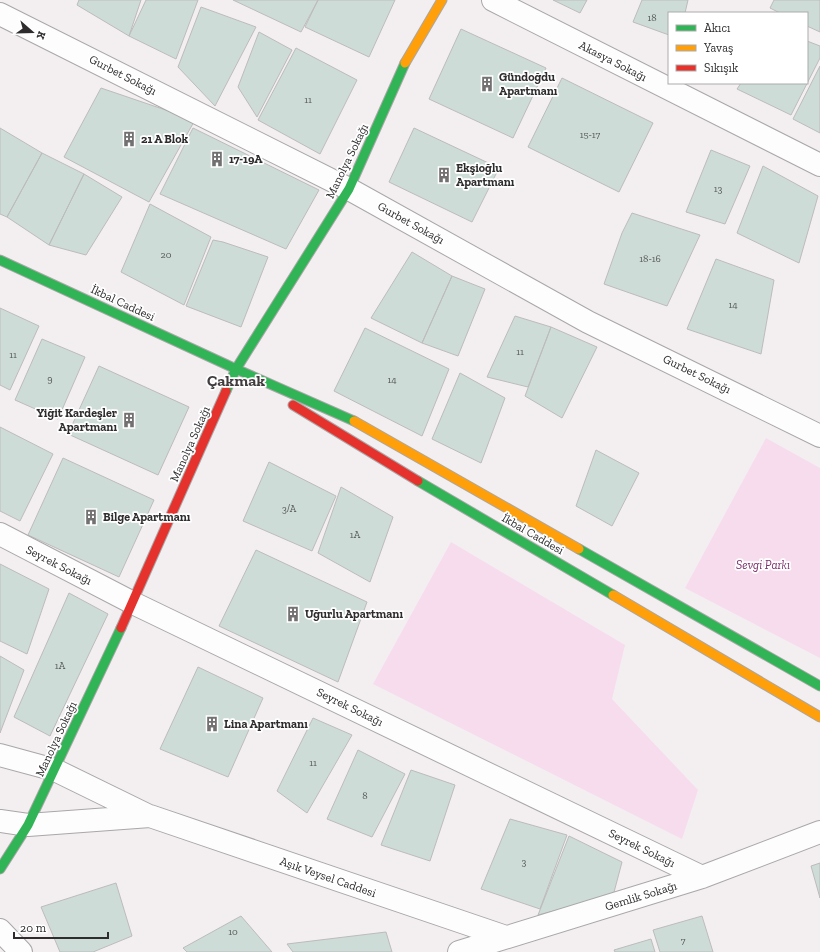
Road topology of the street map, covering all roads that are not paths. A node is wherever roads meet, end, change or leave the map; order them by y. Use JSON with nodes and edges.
{"nodes":[{"id":1,"x":442,"y":0,"type":"edge"},
{"id":2,"x":493,"y":0,"type":"edge"},
{"id":3,"x":0,"y":14,"type":"edge"},
{"id":4,"x":820,"y":165,"type":"edge"},
{"id":5,"x":349,"y":189,"type":"junction"},
{"id":6,"x":0,"y":260,"type":"edge"},
{"id":7,"x":236,"y":369,"type":"junction"},
{"id":8,"x":820,"y":436,"type":"edge"},
{"id":9,"x":0,"y":534,"type":"edge"},
{"id":10,"x":133,"y":603,"type":"junction"},
{"id":11,"x":820,"y":686,"type":"edge"},
{"id":12,"x":820,"y":717,"type":"edge"},
{"id":13,"x":0,"y":755,"type":"edge"},
{"id":14,"x":55,"y":770,"type":"junction"},
{"id":15,"x":150,"y":816,"type":"junction"},
{"id":16,"x":0,"y":821,"type":"edge"},
{"id":17,"x":28,"y":825,"type":"junction"},
{"id":18,"x":820,"y":832,"type":"edge"},
{"id":19,"x":0,"y":868,"type":"edge"},
{"id":20,"x":702,"y":877,"type":"junction"},
{"id":21,"x":0,"y":930,"type":"edge"},
{"id":22,"x":506,"y":938,"type":"junction"},
{"id":23,"x":21,"y":952,"type":"edge"},
{"id":24,"x":459,"y":952,"type":"edge"}],
"edges":[{"from":1,"to":5,"type":"main road","name":"Manolya Sokağı"},
{"from":2,"to":4,"type":"street","name":"Akasya Sokağı"},
{"from":3,"to":5,"type":"street","name":"Gurbet Sokağı"},
{"from":5,"to":7,"type":"main road","name":"Manolya Sokağı"},
{"from":5,"to":8,"type":"street","name":"Gurbet Sokağı"},
{"from":6,"to":7,"type":"main road","name":"İkbal Caddesi"},
{"from":7,"to":10,"type":"main road","name":"Manolya Sokağı"},
{"from":7,"to":11,"type":"main road","name":"İkbal Caddesi"},
{"from":7,"to":12,"type":"main road","name":"İkbal Caddesi"},
{"from":9,"to":10,"type":"street","name":"Seyrek Sokağı"},
{"from":10,"to":14,"type":"main road","name":"Manolya Sokağı"},
{"from":10,"to":20,"type":"street","name":"Seyrek Sokağı"},
{"from":13,"to":14,"type":"street","name":"Aşık Veysel Caddesi"},
{"from":14,"to":15,"type":"street","name":"Aşık Veysel Caddesi"},
{"from":14,"to":17,"type":"main road","name":"Manolya Sokağı"},
{"from":15,"to":17,"type":"street","name":"Aşık Veysel Caddesi"},
{"from":15,"to":22,"type":"street","name":"Aşık Veysel Caddesi"},
{"from":16,"to":17,"type":"street","name":"Aşık Veysel Caddesi"},
{"from":17,"to":19,"type":"main road","name":"Manolya Sokağı"},
{"from":18,"to":20,"type":"street","name":"Gemlik Sokağı"},
{"from":20,"to":22,"type":"street","name":"Gemlik Sokağı"},
{"from":21,"to":23,"type":"street"},
{"from":22,"to":24,"type":"street","name":"Gemlik Sokağı"}]}
